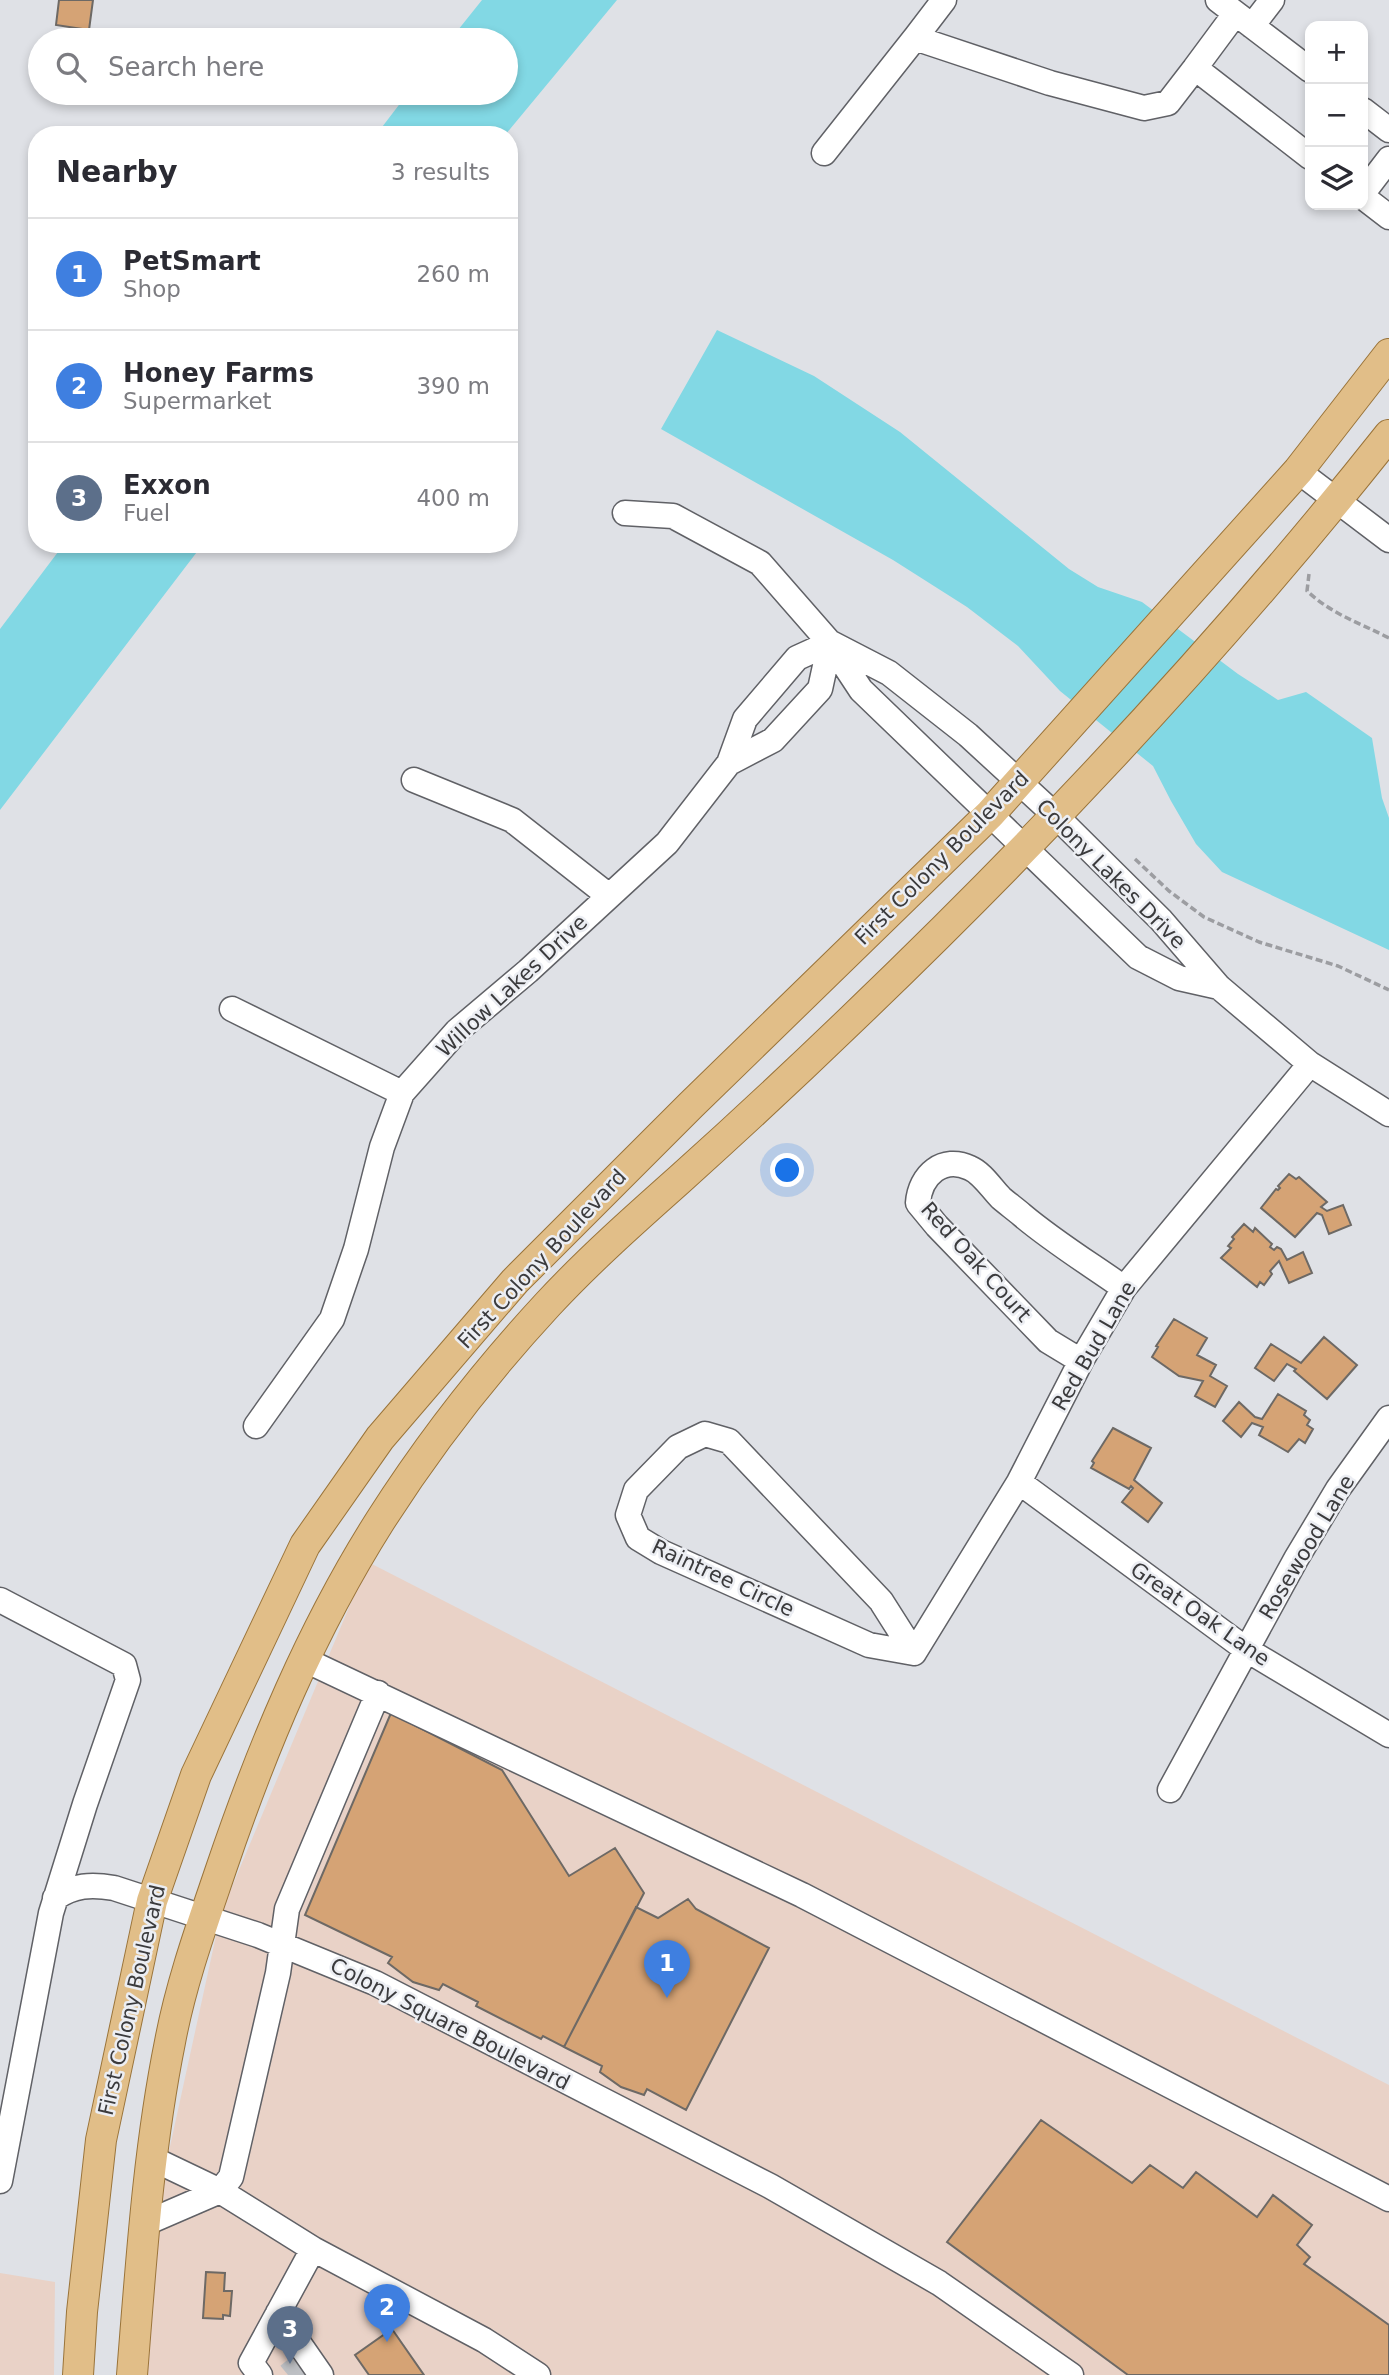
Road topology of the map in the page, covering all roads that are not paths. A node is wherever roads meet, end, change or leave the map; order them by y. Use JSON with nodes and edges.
{"nodes":[{"id":1,"x":944,"y":0,"type":"edge"},
{"id":2,"x":1272,"y":0,"type":"edge"},
{"id":3,"x":1235,"y":13,"type":"edge"},
{"id":4,"x":915,"y":38,"type":"junction"},
{"id":5,"x":1305,"y":66,"type":"edge"},
{"id":6,"x":1195,"y":68,"type":"junction"},
{"id":7,"x":1368,"y":114,"type":"edge"},
{"id":8,"x":1389,"y":130,"type":"edge"},
{"id":9,"x":824,"y":153,"type":"dead end"},
{"id":10,"x":1305,"y":153,"type":"edge"},
{"id":11,"x":1389,"y":159,"type":"edge"},
{"id":12,"x":1368,"y":188,"type":"edge"},
{"id":13,"x":1368,"y":199,"type":"edge"},
{"id":14,"x":1389,"y":217,"type":"edge"},
{"id":15,"x":1389,"y":354,"type":"edge"},
{"id":16,"x":1389,"y":435,"type":"edge"},
{"id":17,"x":1298,"y":471,"type":"junction"},
{"id":18,"x":1337,"y":500,"type":"junction"},
{"id":19,"x":625,"y":513,"type":"dead end"},
{"id":20,"x":1389,"y":540,"type":"edge"},
{"id":21,"x":830,"y":643,"type":"junction"},
{"id":22,"x":729,"y":763,"type":"junction"},
{"id":23,"x":414,"y":780,"type":"dead end"},
{"id":24,"x":1020,"y":782,"type":"junction"},
{"id":25,"x":990,"y":814,"type":"junction"},
{"id":26,"x":1056,"y":816,"type":"junction"},
{"id":27,"x":1024,"y":848,"type":"junction"},
{"id":28,"x":609,"y":896,"type":"junction"},
{"id":29,"x":1219,"y":987,"type":"junction"},
{"id":30,"x":232,"y":1009,"type":"dead end"},
{"id":31,"x":1310,"y":1064,"type":"junction"},
{"id":32,"x":402,"y":1093,"type":"junction"},
{"id":33,"x":691,"y":1105,"type":"junction"},
{"id":34,"x":1389,"y":1114,"type":"edge"},
{"id":35,"x":723,"y":1138,"type":"junction"},
{"id":36,"x":1124,"y":1288,"type":"junction"},
{"id":37,"x":1081,"y":1361,"type":"junction"},
{"id":38,"x":1389,"y":1418,"type":"edge"},
{"id":39,"x":256,"y":1426,"type":"dead end"},
{"id":40,"x":1019,"y":1482,"type":"junction"},
{"id":41,"x":0,"y":1600,"type":"edge"},
{"id":42,"x":257,"y":1644,"type":"junction"},
{"id":43,"x":1247,"y":1650,"type":"junction"},
{"id":44,"x":914,"y":1653,"type":"junction"},
{"id":45,"x":303,"y":1659,"type":"junction"},
{"id":46,"x":378,"y":1693,"type":"junction"},
{"id":47,"x":1389,"y":1735,"type":"edge"},
{"id":48,"x":1170,"y":1790,"type":"dead end"},
{"id":49,"x":55,"y":1898,"type":"junction"},
{"id":50,"x":152,"y":1901,"type":"junction"},
{"id":51,"x":204,"y":1919,"type":"junction"},
{"id":52,"x":282,"y":1944,"type":"junction"},
{"id":53,"x":6,"y":2114,"type":"edge"},
{"id":54,"x":151,"y":2158,"type":"junction"},
{"id":55,"x":0,"y":2178,"type":"edge"},
{"id":56,"x":220,"y":2191,"type":"junction"},
{"id":57,"x":1389,"y":2199,"type":"edge"},
{"id":58,"x":146,"y":2223,"type":"junction"},
{"id":59,"x":313,"y":2249,"type":"junction"},
{"id":60,"x":278,"y":2314,"type":"junction"},
{"id":61,"x":310,"y":2367,"type":"edge"},
{"id":62,"x":534,"y":2374,"type":"edge"},
{"id":63,"x":78,"y":2375,"type":"edge"},
{"id":64,"x":132,"y":2375,"type":"edge"},
{"id":65,"x":260,"y":2375,"type":"edge"},
{"id":66,"x":1071,"y":2375,"type":"edge"}],
"edges":[{"from":1,"to":4,"type":"street"},
{"from":2,"to":3,"type":"street"},
{"from":3,"to":5,"type":"street"},
{"from":3,"to":6,"type":"street"},
{"from":4,"to":6,"type":"street"},
{"from":4,"to":9,"type":"street"},
{"from":6,"to":10,"type":"street"},
{"from":7,"to":8,"type":"street"},
{"from":11,"to":12,"type":"street"},
{"from":13,"to":14,"type":"street"},
{"from":15,"to":17,"type":"main road","name":"First Colony Boulevard"},
{"from":16,"to":18,"type":"main road","name":"First Colony Boulevard"},
{"from":17,"to":18,"type":"street"},
{"from":17,"to":24,"type":"main road","name":"First Colony Boulevard"},
{"from":18,"to":20,"type":"street"},
{"from":18,"to":26,"type":"main road","name":"First Colony Boulevard"},
{"from":19,"to":21,"type":"street","name":"Colony Lakes Drive"},
{"from":21,"to":22,"type":"street","name":"Willow Lakes Drive"},
{"from":21,"to":22,"type":"street","name":"Willow Lakes Drive"},
{"from":21,"to":24,"type":"street","name":"Colony Lakes Drive"},
{"from":21,"to":25,"type":"street","name":"Colony Lakes Drive"},
{"from":22,"to":28,"type":"street","name":"Willow Lakes Drive"},
{"from":23,"to":28,"type":"street"},
{"from":24,"to":25,"type":"main road","name":"First Colony Boulevard"},
{"from":24,"to":26,"type":"street","name":"Colony Lakes Drive"},
{"from":25,"to":27,"type":"street","name":"Colony Lakes Drive"},
{"from":25,"to":33,"type":"main road","name":"First Colony Boulevard"},
{"from":26,"to":27,"type":"main road","name":"First Colony Boulevard"},
{"from":26,"to":29,"type":"street","name":"Colony Lakes Drive"},
{"from":27,"to":29,"type":"street","name":"Colony Lakes Drive"},
{"from":27,"to":35,"type":"main road","name":"First Colony Boulevard"},
{"from":28,"to":32,"type":"street","name":"Willow Lakes Drive"},
{"from":29,"to":31,"type":"street","name":"Colony Lakes Drive"},
{"from":30,"to":32,"type":"street"},
{"from":31,"to":34,"type":"street","name":"Colony Lakes Drive"},
{"from":31,"to":36,"type":"street","name":"Red Bud Lane"},
{"from":32,"to":39,"type":"street","name":"Willow Lakes Drive"},
{"from":33,"to":35,"type":"main road"},
{"from":33,"to":42,"type":"main road","name":"First Colony Boulevard"},
{"from":35,"to":45,"type":"main road","name":"First Colony Boulevard"},
{"from":36,"to":37,"type":"street","name":"Red Bud Lane"},
{"from":36,"to":37,"type":"street","name":"Red Oak Court"},
{"from":37,"to":40,"type":"street","name":"Red Bud Lane"},
{"from":38,"to":43,"type":"street","name":"Rosewood Lane"},
{"from":40,"to":43,"type":"street","name":"Great Oak Lane"},
{"from":40,"to":44,"type":"street","name":"Red Bud Lane"},
{"from":41,"to":49,"type":"street"},
{"from":42,"to":45,"type":"main road"},
{"from":42,"to":50,"type":"main road","name":"First Colony Boulevard"},
{"from":43,"to":47,"type":"street","name":"Great Oak Lane"},
{"from":43,"to":48,"type":"street","name":"Rosewood Lane"},
{"from":44,"to":44,"type":"street","name":"Raintree Circle"},
{"from":45,"to":46,"type":"street"},
{"from":45,"to":51,"type":"main road","name":"First Colony Boulevard"},
{"from":46,"to":52,"type":"street"},
{"from":46,"to":57,"type":"street"},
{"from":49,"to":50,"type":"street","name":"Colony Square Boulevard"},
{"from":49,"to":53,"type":"street"},
{"from":50,"to":51,"type":"street","name":"Colony Square Boulevard"},
{"from":50,"to":63,"type":"main road","name":"First Colony Boulevard"},
{"from":51,"to":52,"type":"street","name":"Colony Square Boulevard"},
{"from":51,"to":54,"type":"main road","name":"First Colony Boulevard"},
{"from":52,"to":56,"type":"street"},
{"from":52,"to":66,"type":"street","name":"Colony Square Boulevard"},
{"from":53,"to":55,"type":"street"},
{"from":54,"to":56,"type":"street"},
{"from":54,"to":58,"type":"main road","name":"First Colony Boulevard"},
{"from":56,"to":58,"type":"street"},
{"from":56,"to":59,"type":"street"},
{"from":58,"to":64,"type":"main road","name":"First Colony Boulevard"},
{"from":59,"to":60,"type":"street"},
{"from":59,"to":62,"type":"street"},
{"from":60,"to":61,"type":"street"},
{"from":60,"to":65,"type":"street"}]}
